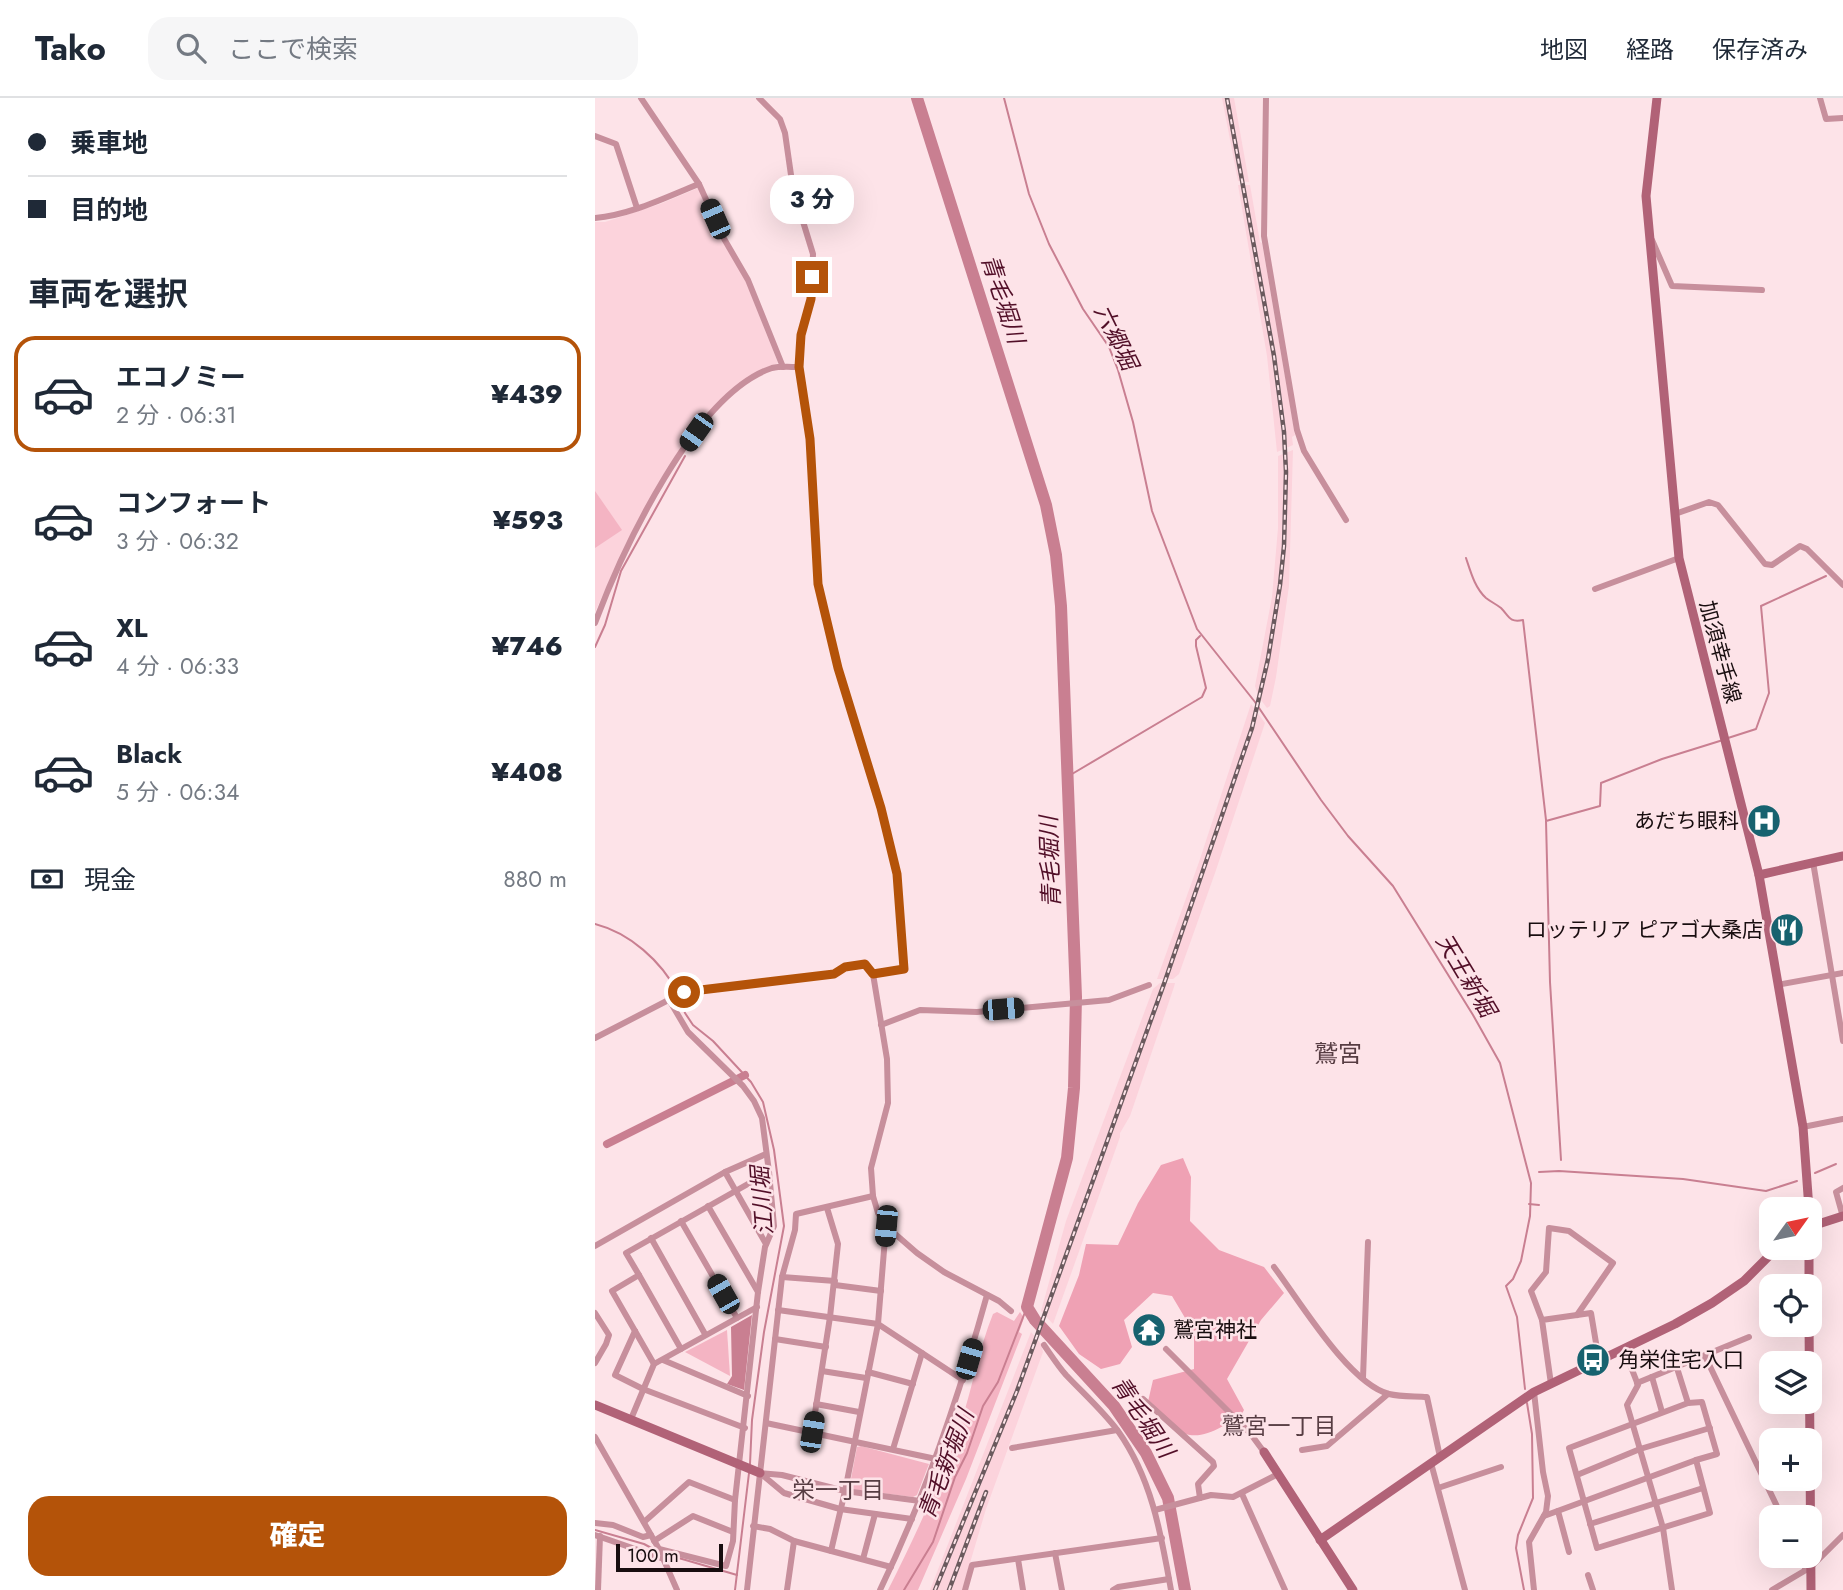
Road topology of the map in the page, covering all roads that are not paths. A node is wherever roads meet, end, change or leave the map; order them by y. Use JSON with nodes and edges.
{"nodes":[{"id":1,"x":641,"y":98,"type":"edge"},
{"id":2,"x":759,"y":98,"type":"edge"},
{"id":3,"x":1266,"y":98,"type":"edge"},
{"id":4,"x":1657,"y":98,"type":"edge"},
{"id":5,"x":1820,"y":98,"type":"edge"},
{"id":6,"x":1843,"y":118,"type":"edge"},
{"id":7,"x":595,"y":136,"type":"edge"},
{"id":8,"x":699,"y":184,"type":"junction"},
{"id":9,"x":637,"y":208,"type":"junction"},
{"id":10,"x":595,"y":218,"type":"edge"},
{"id":11,"x":1648,"y":232,"type":"junction"},
{"id":12,"x":1762,"y":290,"type":"dead end"},
{"id":13,"x":783,"y":367,"type":"junction"},
{"id":14,"x":799,"y":367,"type":"junction"},
{"id":15,"x":1675,"y":514,"type":"junction"},
{"id":16,"x":1346,"y":520,"type":"dead end"},
{"id":17,"x":1679,"y":558,"type":"junction"},
{"id":18,"x":1843,"y":585,"type":"edge"},
{"id":19,"x":1595,"y":589,"type":"dead end"},
{"id":20,"x":595,"y":623,"type":"edge"},
{"id":21,"x":1843,"y":856,"type":"edge"},
{"id":22,"x":1813,"y":862,"type":"junction"},
{"id":23,"x":1759,"y":875,"type":"junction"},
{"id":24,"x":1843,"y":973,"type":"edge"},
{"id":25,"x":873,"y":974,"type":"junction"},
{"id":26,"x":1832,"y":975,"type":"junction"},
{"id":27,"x":1149,"y":985,"type":"dead end"},
{"id":28,"x":1777,"y":985,"type":"junction"},
{"id":29,"x":668,"y":998,"type":"junction"},
{"id":30,"x":881,"y":1025,"type":"junction"},
{"id":31,"x":595,"y":1038,"type":"edge"},
{"id":32,"x":1843,"y":1041,"type":"edge"},
{"id":33,"x":1843,"y":1119,"type":"edge"},
{"id":34,"x":1803,"y":1127,"type":"junction"},
{"id":35,"x":766,"y":1153,"type":"junction"},
{"id":36,"x":725,"y":1172,"type":"junction"},
{"id":37,"x":769,"y":1172,"type":"junction"},
{"id":38,"x":1843,"y":1188,"type":"edge"},
{"id":39,"x":736,"y":1190,"type":"junction"},
{"id":40,"x":873,"y":1196,"type":"junction"},
{"id":41,"x":1808,"y":1197,"type":"edge"},
{"id":42,"x":708,"y":1206,"type":"junction"},
{"id":43,"x":827,"y":1208,"type":"junction"},
{"id":44,"x":1843,"y":1216,"type":"edge"},
{"id":45,"x":681,"y":1221,"type":"junction"},
{"id":46,"x":1822,"y":1223,"type":"edge"},
{"id":47,"x":886,"y":1226,"type":"junction"},
{"id":48,"x":651,"y":1238,"type":"junction"},
{"id":49,"x":1368,"y":1242,"type":"dead end"},
{"id":50,"x":766,"y":1244,"type":"junction"},
{"id":51,"x":595,"y":1246,"type":"edge"},
{"id":52,"x":1765,"y":1260,"type":"edge"},
{"id":53,"x":1274,"y":1267,"type":"dead end"},
{"id":54,"x":639,"y":1275,"type":"junction"},
{"id":55,"x":782,"y":1277,"type":"junction"},
{"id":56,"x":835,"y":1283,"type":"junction"},
{"id":57,"x":881,"y":1291,"type":"junction"},
{"id":58,"x":758,"y":1292,"type":"junction"},
{"id":59,"x":987,"y":1295,"type":"junction"},
{"id":60,"x":757,"y":1307,"type":"junction"},
{"id":61,"x":778,"y":1310,"type":"junction"},
{"id":62,"x":1011,"y":1311,"type":"dead end"},
{"id":63,"x":595,"y":1312,"type":"edge"},
{"id":64,"x":1577,"y":1315,"type":"junction"},
{"id":65,"x":830,"y":1317,"type":"junction"},
{"id":66,"x":737,"y":1318,"type":"junction"},
{"id":67,"x":1542,"y":1320,"type":"junction"},
{"id":68,"x":877,"y":1324,"type":"junction"},
{"id":69,"x":635,"y":1331,"type":"junction"},
{"id":70,"x":705,"y":1334,"type":"junction"},
{"id":71,"x":1749,"y":1337,"type":"dead end"},
{"id":72,"x":1809,"y":1337,"type":"edge"},
{"id":73,"x":775,"y":1339,"type":"junction"},
{"id":74,"x":1044,"y":1345,"type":"dead end"},
{"id":75,"x":826,"y":1347,"type":"junction"},
{"id":76,"x":681,"y":1349,"type":"junction"},
{"id":77,"x":1166,"y":1349,"type":"dead end"},
{"id":78,"x":1624,"y":1349,"type":"junction"},
{"id":79,"x":922,"y":1353,"type":"junction"},
{"id":80,"x":1705,"y":1356,"type":"junction"},
{"id":81,"x":663,"y":1360,"type":"junction"},
{"id":82,"x":1599,"y":1361,"type":"junction"},
{"id":83,"x":595,"y":1363,"type":"edge"},
{"id":84,"x":654,"y":1364,"type":"junction"},
{"id":85,"x":1677,"y":1368,"type":"junction"},
{"id":86,"x":822,"y":1371,"type":"junction"},
{"id":87,"x":867,"y":1375,"type":"junction"},
{"id":88,"x":1652,"y":1377,"type":"junction"},
{"id":89,"x":1363,"y":1378,"type":"junction"},
{"id":90,"x":963,"y":1380,"type":"junction"},
{"id":91,"x":1637,"y":1383,"type":"junction"},
{"id":92,"x":913,"y":1384,"type":"junction"},
{"id":93,"x":1551,"y":1384,"type":"junction"},
{"id":94,"x":643,"y":1389,"type":"junction"},
{"id":95,"x":1534,"y":1392,"type":"junction"},
{"id":96,"x":1388,"y":1394,"type":"junction"},
{"id":97,"x":748,"y":1396,"type":"junction"},
{"id":98,"x":1143,"y":1399,"type":"dead end"},
{"id":99,"x":1688,"y":1403,"type":"junction"},
{"id":100,"x":817,"y":1404,"type":"junction"},
{"id":101,"x":595,"y":1405,"type":"edge"},
{"id":102,"x":859,"y":1412,"type":"junction"},
{"id":103,"x":1662,"y":1412,"type":"junction"},
{"id":104,"x":631,"y":1419,"type":"junction"},
{"id":105,"x":766,"y":1423,"type":"junction"},
{"id":106,"x":1633,"y":1423,"type":"junction"},
{"id":107,"x":745,"y":1428,"type":"junction"},
{"id":108,"x":1710,"y":1429,"type":"junction"},
{"id":109,"x":1117,"y":1430,"type":"junction"},
{"id":110,"x":812,"y":1432,"type":"junction"},
{"id":111,"x":595,"y":1437,"type":"edge"},
{"id":112,"x":853,"y":1441,"type":"junction"},
{"id":113,"x":1011,"y":1448,"type":"dead end"},
{"id":114,"x":893,"y":1449,"type":"junction"},
{"id":115,"x":1640,"y":1449,"type":"junction"},
{"id":116,"x":1302,"y":1450,"type":"dead end"},
{"id":117,"x":1264,"y":1452,"type":"joint"},
{"id":118,"x":1440,"y":1457,"type":"junction"},
{"id":119,"x":936,"y":1459,"type":"junction"},
{"id":120,"x":1696,"y":1460,"type":"junction"},
{"id":121,"x":1431,"y":1463,"type":"junction"},
{"id":122,"x":740,"y":1464,"type":"junction"},
{"id":123,"x":1501,"y":1467,"type":"dead end"},
{"id":124,"x":760,"y":1473,"type":"junction"},
{"id":125,"x":1278,"y":1474,"type":"junction"},
{"id":126,"x":1577,"y":1475,"type":"junction"},
{"id":127,"x":1649,"y":1478,"type":"junction"},
{"id":128,"x":1438,"y":1488,"type":"junction"},
{"id":129,"x":1703,"y":1488,"type":"junction"},
{"id":130,"x":845,"y":1491,"type":"junction"},
{"id":131,"x":1242,"y":1494,"type":"junction"},
{"id":132,"x":1200,"y":1498,"type":"junction"},
{"id":133,"x":735,"y":1500,"type":"junction"},
{"id":134,"x":921,"y":1501,"type":"junction"},
{"id":135,"x":1584,"y":1501,"type":"junction"},
{"id":136,"x":1655,"y":1503,"type":"junction"},
{"id":137,"x":1775,"y":1505,"type":"edge"},
{"id":138,"x":1808,"y":1505,"type":"edge"},
{"id":139,"x":840,"y":1509,"type":"junction"},
{"id":140,"x":1157,"y":1509,"type":"junction"},
{"id":141,"x":1558,"y":1511,"type":"junction"},
{"id":142,"x":875,"y":1514,"type":"junction"},
{"id":143,"x":1544,"y":1516,"type":"junction"},
{"id":144,"x":912,"y":1519,"type":"junction"},
{"id":145,"x":644,"y":1522,"type":"junction"},
{"id":146,"x":595,"y":1523,"type":"edge"},
{"id":147,"x":1590,"y":1524,"type":"junction"},
{"id":148,"x":753,"y":1526,"type":"junction"},
{"id":149,"x":1663,"y":1528,"type":"junction"},
{"id":150,"x":733,"y":1532,"type":"junction"},
{"id":151,"x":1843,"y":1535,"type":"edge"},
{"id":152,"x":597,"y":1536,"type":"edge"},
{"id":153,"x":653,"y":1538,"type":"junction"},
{"id":154,"x":1162,"y":1538,"type":"junction"},
{"id":155,"x":1320,"y":1540,"type":"junction"},
{"id":156,"x":794,"y":1541,"type":"junction"},
{"id":157,"x":659,"y":1549,"type":"junction"},
{"id":158,"x":831,"y":1551,"type":"junction"},
{"id":159,"x":1569,"y":1552,"type":"dead end"},
{"id":160,"x":1055,"y":1553,"type":"junction"},
{"id":161,"x":1822,"y":1555,"type":"edge"},
{"id":162,"x":664,"y":1559,"type":"junction"},
{"id":163,"x":863,"y":1559,"type":"junction"},
{"id":164,"x":1019,"y":1559,"type":"junction"},
{"id":165,"x":891,"y":1567,"type":"junction"},
{"id":166,"x":1808,"y":1568,"type":"joint"},
{"id":167,"x":1588,"y":1575,"type":"dead end"},
{"id":168,"x":1169,"y":1579,"type":"junction"},
{"id":169,"x":598,"y":1590,"type":"edge"},
{"id":170,"x":677,"y":1590,"type":"edge"},
{"id":171,"x":747,"y":1590,"type":"edge"},
{"id":172,"x":787,"y":1590,"type":"edge"},
{"id":173,"x":880,"y":1590,"type":"edge"},
{"id":174,"x":965,"y":1590,"type":"edge"},
{"id":175,"x":1023,"y":1590,"type":"edge"},
{"id":176,"x":1062,"y":1590,"type":"edge"},
{"id":177,"x":1113,"y":1590,"type":"edge"},
{"id":178,"x":1171,"y":1590,"type":"edge"},
{"id":179,"x":1285,"y":1590,"type":"edge"},
{"id":180,"x":1353,"y":1590,"type":"edge"},
{"id":181,"x":1465,"y":1590,"type":"edge"},
{"id":182,"x":1534,"y":1590,"type":"edge"},
{"id":183,"x":1593,"y":1590,"type":"edge"},
{"id":184,"x":1672,"y":1590,"type":"edge"},
{"id":185,"x":1772,"y":1590,"type":"edge"},
{"id":186,"x":1811,"y":1590,"type":"edge"}],
"edges":[{"from":1,"to":8,"type":"street"},
{"from":2,"to":14,"type":"street"},
{"from":3,"to":16,"type":"street"},
{"from":4,"to":11,"type":"main road","name":"加須幸手線"},
{"from":5,"to":6,"type":"street"},
{"from":7,"to":9,"type":"street"},
{"from":8,"to":9,"type":"street"},
{"from":8,"to":13,"type":"street"},
{"from":9,"to":10,"type":"street"},
{"from":11,"to":12,"type":"street"},
{"from":11,"to":15,"type":"main road","name":"加須幸手線"},
{"from":13,"to":14,"type":"street"},
{"from":13,"to":20,"type":"street"},
{"from":14,"to":25,"type":"street"},
{"from":15,"to":17,"type":"main road","name":"加須幸手線"},
{"from":15,"to":18,"type":"street"},
{"from":17,"to":19,"type":"street"},
{"from":17,"to":23,"type":"main road","name":"加須幸手線"},
{"from":21,"to":22,"type":"main road"},
{"from":22,"to":23,"type":"main road"},
{"from":22,"to":26,"type":"street"},
{"from":23,"to":28,"type":"main road","name":"加須幸手線"},
{"from":24,"to":26,"type":"street"},
{"from":25,"to":29,"type":"street"},
{"from":25,"to":30,"type":"street"},
{"from":26,"to":28,"type":"street"},
{"from":26,"to":32,"type":"street"},
{"from":27,"to":30,"type":"street"},
{"from":28,"to":34,"type":"main road","name":"加須幸手線"},
{"from":29,"to":31,"type":"street"},
{"from":29,"to":35,"type":"street"},
{"from":30,"to":40,"type":"street"},
{"from":33,"to":34,"type":"street"},
{"from":34,"to":41,"type":"main road","name":"加須幸手線"},
{"from":35,"to":36,"type":"street"},
{"from":35,"to":37,"type":"street"},
{"from":36,"to":39,"type":"street"},
{"from":36,"to":51,"type":"street"},
{"from":37,"to":39,"type":"street"},
{"from":37,"to":50,"type":"street"},
{"from":38,"to":44,"type":"street"},
{"from":39,"to":42,"type":"street"},
{"from":39,"to":50,"type":"street"},
{"from":40,"to":43,"type":"street"},
{"from":40,"to":47,"type":"street"},
{"from":42,"to":45,"type":"street"},
{"from":42,"to":58,"type":"street"},
{"from":43,"to":55,"type":"street"},
{"from":43,"to":56,"type":"street"},
{"from":44,"to":46,"type":"main road"},
{"from":45,"to":48,"type":"street"},
{"from":45,"to":66,"type":"street"},
{"from":47,"to":57,"type":"street"},
{"from":47,"to":59,"type":"street"},
{"from":48,"to":54,"type":"street"},
{"from":48,"to":70,"type":"street"},
{"from":49,"to":89,"type":"street"},
{"from":50,"to":58,"type":"street"},
{"from":52,"to":78,"type":"main road"},
{"from":53,"to":89,"type":"street"},
{"from":54,"to":69,"type":"street"},
{"from":54,"to":76,"type":"street"},
{"from":55,"to":56,"type":"street"},
{"from":55,"to":61,"type":"street"},
{"from":56,"to":57,"type":"street"},
{"from":56,"to":65,"type":"street"},
{"from":57,"to":68,"type":"street"},
{"from":58,"to":60,"type":"street"},
{"from":59,"to":62,"type":"street"},
{"from":59,"to":90,"type":"street"},
{"from":60,"to":66,"type":"street"},
{"from":60,"to":97,"type":"street"},
{"from":61,"to":65,"type":"street"},
{"from":61,"to":73,"type":"street"},
{"from":63,"to":83,"type":"street"},
{"from":64,"to":67,"type":"street"},
{"from":64,"to":67,"type":"street"},
{"from":64,"to":82,"type":"street"},
{"from":65,"to":68,"type":"street"},
{"from":65,"to":75,"type":"street"},
{"from":66,"to":70,"type":"street"},
{"from":67,"to":93,"type":"street"},
{"from":68,"to":79,"type":"street"},
{"from":68,"to":87,"type":"street"},
{"from":69,"to":84,"type":"street"},
{"from":69,"to":94,"type":"street"},
{"from":70,"to":76,"type":"street"},
{"from":71,"to":80,"type":"street"},
{"from":72,"to":138,"type":"main road"},
{"from":73,"to":75,"type":"street"},
{"from":73,"to":105,"type":"street"},
{"from":74,"to":109,"type":"street"},
{"from":75,"to":86,"type":"street"},
{"from":76,"to":81,"type":"street"},
{"from":77,"to":117,"type":"street"},
{"from":78,"to":82,"type":"main road"},
{"from":78,"to":91,"type":"street"},
{"from":79,"to":90,"type":"street"},
{"from":79,"to":92,"type":"street"},
{"from":80,"to":85,"type":"street"},
{"from":80,"to":137,"type":"street"},
{"from":81,"to":84,"type":"street"},
{"from":81,"to":97,"type":"street"},
{"from":82,"to":93,"type":"main road"},
{"from":84,"to":94,"type":"street"},
{"from":85,"to":88,"type":"street"},
{"from":85,"to":99,"type":"street"},
{"from":86,"to":87,"type":"street"},
{"from":86,"to":100,"type":"street"},
{"from":87,"to":92,"type":"street"},
{"from":87,"to":102,"type":"street"},
{"from":88,"to":91,"type":"street"},
{"from":88,"to":103,"type":"street"},
{"from":89,"to":96,"type":"street"},
{"from":90,"to":119,"type":"street"},
{"from":91,"to":106,"type":"street"},
{"from":92,"to":114,"type":"street"},
{"from":93,"to":95,"type":"main road"},
{"from":94,"to":104,"type":"street"},
{"from":94,"to":107,"type":"street"},
{"from":95,"to":118,"type":"main road"},
{"from":95,"to":143,"type":"street"},
{"from":96,"to":116,"type":"street"},
{"from":96,"to":118,"type":"street"},
{"from":97,"to":107,"type":"street"},
{"from":98,"to":132,"type":"street"},
{"from":99,"to":103,"type":"street"},
{"from":99,"to":108,"type":"street"},
{"from":100,"to":102,"type":"street"},
{"from":100,"to":110,"type":"street"},
{"from":101,"to":104,"type":"main road"},
{"from":102,"to":112,"type":"street"},
{"from":103,"to":106,"type":"street"},
{"from":104,"to":122,"type":"main road"},
{"from":105,"to":110,"type":"street"},
{"from":105,"to":124,"type":"street"},
{"from":106,"to":115,"type":"street"},
{"from":106,"to":126,"type":"street"},
{"from":107,"to":122,"type":"street"},
{"from":108,"to":115,"type":"street"},
{"from":108,"to":120,"type":"street"},
{"from":109,"to":113,"type":"street"},
{"from":109,"to":140,"type":"street"},
{"from":110,"to":112,"type":"street"},
{"from":111,"to":145,"type":"street"},
{"from":112,"to":114,"type":"street"},
{"from":112,"to":130,"type":"street"},
{"from":114,"to":119,"type":"street"},
{"from":115,"to":126,"type":"street"},
{"from":115,"to":127,"type":"street"},
{"from":117,"to":125,"type":"main road"},
{"from":118,"to":121,"type":"main road"},
{"from":119,"to":134,"type":"street"},
{"from":120,"to":127,"type":"street"},
{"from":120,"to":129,"type":"street"},
{"from":121,"to":128,"type":"street"},
{"from":121,"to":155,"type":"main road"},
{"from":122,"to":124,"type":"main road"},
{"from":122,"to":133,"type":"street"},
{"from":123,"to":128,"type":"street"},
{"from":124,"to":130,"type":"street"},
{"from":124,"to":139,"type":"street"},
{"from":124,"to":148,"type":"street"},
{"from":125,"to":131,"type":"street"},
{"from":125,"to":155,"type":"main road"},
{"from":126,"to":135,"type":"street"},
{"from":127,"to":135,"type":"street"},
{"from":127,"to":136,"type":"street"},
{"from":128,"to":181,"type":"street"},
{"from":129,"to":136,"type":"street"},
{"from":129,"to":149,"type":"street"},
{"from":130,"to":134,"type":"street"},
{"from":130,"to":139,"type":"street"},
{"from":131,"to":132,"type":"street"},
{"from":131,"to":179,"type":"street"},
{"from":132,"to":140,"type":"street"},
{"from":133,"to":145,"type":"street"},
{"from":133,"to":150,"type":"street"},
{"from":134,"to":144,"type":"street"},
{"from":135,"to":141,"type":"street"},
{"from":135,"to":147,"type":"street"},
{"from":136,"to":147,"type":"street"},
{"from":136,"to":149,"type":"street"},
{"from":139,"to":142,"type":"street"},
{"from":139,"to":158,"type":"street"},
{"from":140,"to":154,"type":"street"},
{"from":141,"to":143,"type":"street"},
{"from":141,"to":159,"type":"street"},
{"from":142,"to":144,"type":"street"},
{"from":142,"to":163,"type":"street"},
{"from":143,"to":182,"type":"street"},
{"from":144,"to":165,"type":"street"},
{"from":145,"to":153,"type":"street"},
{"from":146,"to":153,"type":"street"},
{"from":147,"to":149,"type":"street"},
{"from":148,"to":156,"type":"street"},
{"from":148,"to":171,"type":"street"},
{"from":149,"to":184,"type":"street"},
{"from":150,"to":153,"type":"street"},
{"from":150,"to":157,"type":"street"},
{"from":151,"to":161,"type":"street"},
{"from":152,"to":162,"type":"street"},
{"from":152,"to":169,"type":"street"},
{"from":153,"to":157,"type":"street"},
{"from":154,"to":160,"type":"street"},
{"from":154,"to":168,"type":"street"},
{"from":155,"to":180,"type":"main road"},
{"from":156,"to":158,"type":"street"},
{"from":156,"to":172,"type":"street"},
{"from":157,"to":162,"type":"street"},
{"from":158,"to":163,"type":"street"},
{"from":160,"to":164,"type":"street"},
{"from":160,"to":176,"type":"street"},
{"from":162,"to":170,"type":"street"},
{"from":163,"to":165,"type":"street"},
{"from":164,"to":174,"type":"street"},
{"from":164,"to":175,"type":"street"},
{"from":165,"to":173,"type":"street"},
{"from":166,"to":185,"type":"street"},
{"from":166,"to":186,"type":"main road"},
{"from":167,"to":183,"type":"street"},
{"from":168,"to":177,"type":"street"},
{"from":168,"to":178,"type":"street"}]}
